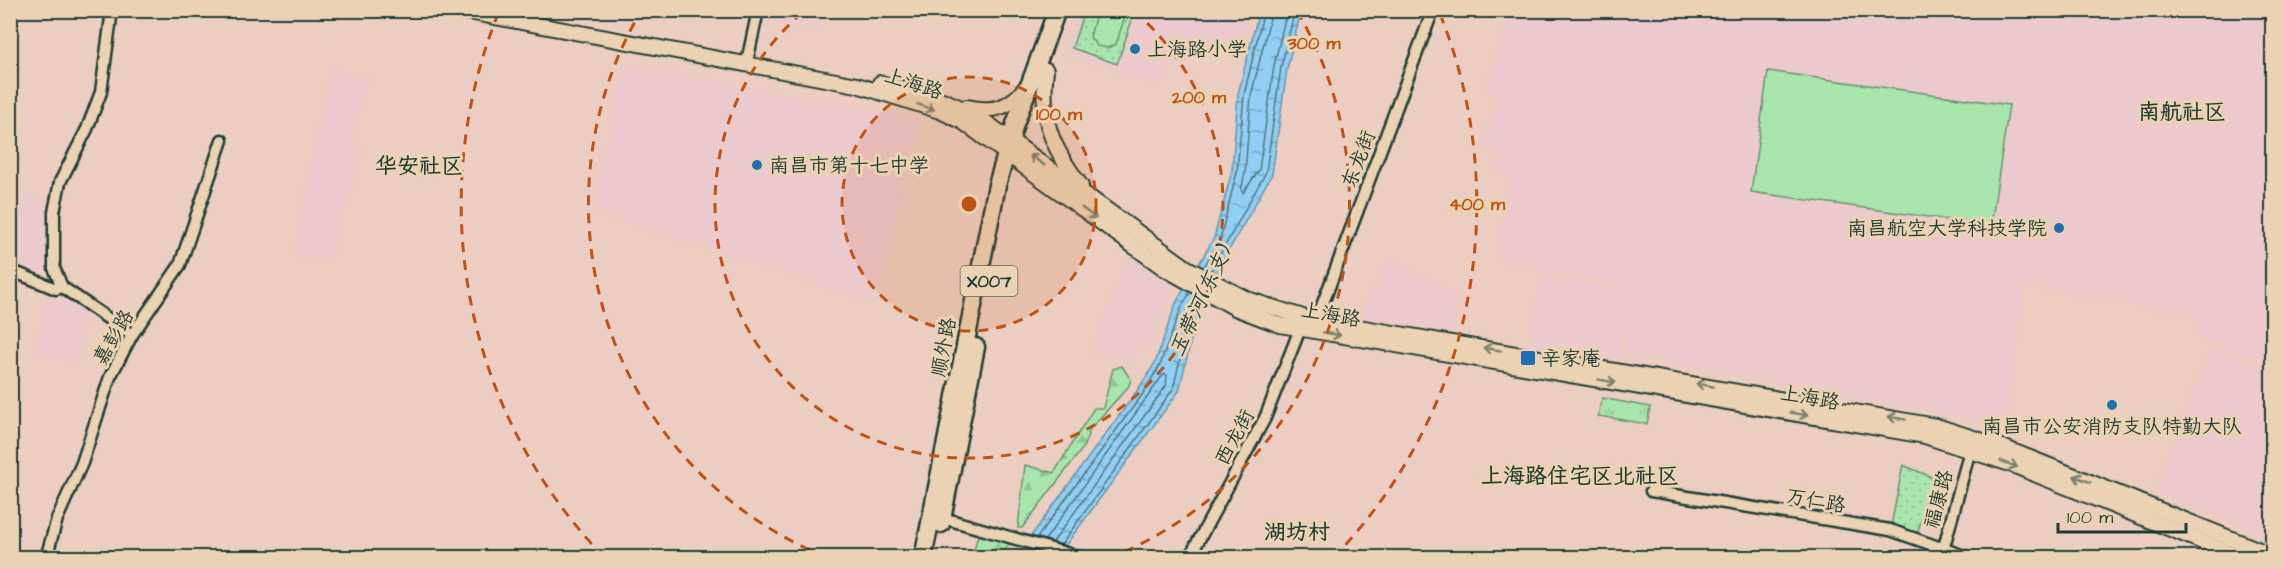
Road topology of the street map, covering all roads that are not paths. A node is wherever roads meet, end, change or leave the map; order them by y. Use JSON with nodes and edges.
{"nodes":[{"id":1,"x":112,"y":10,"type":"edge"},
{"id":2,"x":458,"y":10,"type":"edge"},
{"id":3,"x":758,"y":10,"type":"edge"},
{"id":4,"x":1057,"y":10,"type":"edge"},
{"id":5,"x":1067,"y":10,"type":"edge"},
{"id":6,"x":1433,"y":10,"type":"edge"},
{"id":7,"x":512,"y":11,"type":"edge"},
{"id":8,"x":748,"y":57,"type":"junction"},
{"id":9,"x":1046,"y":70,"type":"junction"},
{"id":10,"x":1031,"y":80,"type":"junction"},
{"id":11,"x":954,"y":103,"type":"junction"},
{"id":12,"x":222,"y":140,"type":"dead end"},
{"id":13,"x":1012,"y":150,"type":"junction"},
{"id":14,"x":1089,"y":198,"type":"junction"},
{"id":15,"x":10,"y":270,"type":"edge"},
{"id":16,"x":1186,"y":274,"type":"junction"},
{"id":17,"x":62,"y":287,"type":"junction"},
{"id":18,"x":1241,"y":303,"type":"junction"},
{"id":19,"x":1317,"y":319,"type":"junction"},
{"id":20,"x":1300,"y":328,"type":"junction"},
{"id":21,"x":132,"y":335,"type":"junction"},
{"id":22,"x":1970,"y":450,"type":"junction"},
{"id":23,"x":1652,"y":490,"type":"dead end"},
{"id":24,"x":937,"y":516,"type":"junction"},
{"id":25,"x":1942,"y":552,"type":"edge"},
{"id":26,"x":2272,"y":555,"type":"edge"},
{"id":27,"x":1078,"y":556,"type":"edge"},
{"id":28,"x":46,"y":558,"type":"edge"},
{"id":29,"x":922,"y":558,"type":"edge"},
{"id":30,"x":934,"y":558,"type":"edge"},
{"id":31,"x":1189,"y":558,"type":"edge"},
{"id":32,"x":1970,"y":558,"type":"edge"},
{"id":33,"x":2242,"y":558,"type":"edge"}],
"edges":[{"from":1,"to":17,"type":"street"},
{"from":2,"to":13,"type":"main road","name":"上海路","one_way":true},
{"from":3,"to":8,"type":"street"},
{"from":4,"to":10,"type":"main road","name":"顺外路"},
{"from":5,"to":9,"type":"main road","name":"顺外路"},
{"from":6,"to":19,"type":"street","name":"东龙街"},
{"from":7,"to":8,"type":"main road","name":"上海路"},
{"from":8,"to":11,"type":"main road","name":"上海路"},
{"from":9,"to":13,"type":"main road","name":"顺外路"},
{"from":9,"to":14,"type":"main road"},
{"from":10,"to":11,"type":"main road"},
{"from":10,"to":13,"type":"main road","name":"顺外路"},
{"from":11,"to":13,"type":"main road","name":"上海路"},
{"from":12,"to":21,"type":"street","name":"嘉彭路"},
{"from":14,"to":13,"type":"main road","name":"上海路","one_way":true},
{"from":13,"to":16,"type":"main road","name":"上海路","one_way":true},
{"from":13,"to":24,"type":"main road","name":"顺外路"},
{"from":14,"to":16,"type":"main road","name":"上海路"},
{"from":15,"to":17,"type":"street"},
{"from":16,"to":18,"type":"main road","name":"上海路"},
{"from":17,"to":21,"type":"street"},
{"from":18,"to":19,"type":"main road","name":"上海路"},
{"from":18,"to":20,"type":"main road","name":"上海路"},
{"from":26,"to":19,"type":"main road","name":"上海路","one_way":true},
{"from":20,"to":22,"type":"main road","name":"上海路","one_way":true},
{"from":20,"to":31,"type":"street","name":"西龙街"},
{"from":21,"to":28,"type":"street","name":"嘉彭路"},
{"from":22,"to":25,"type":"street","name":"福康路"},
{"from":22,"to":33,"type":"main road","name":"上海路","one_way":true},
{"from":23,"to":25,"type":"street","name":"万仁路"},
{"from":24,"to":27,"type":"street"},
{"from":24,"to":29,"type":"main road","name":"顺外路"},
{"from":24,"to":30,"type":"main road","name":"顺外路"},
{"from":25,"to":32,"type":"street","name":"万仁路"}]}
